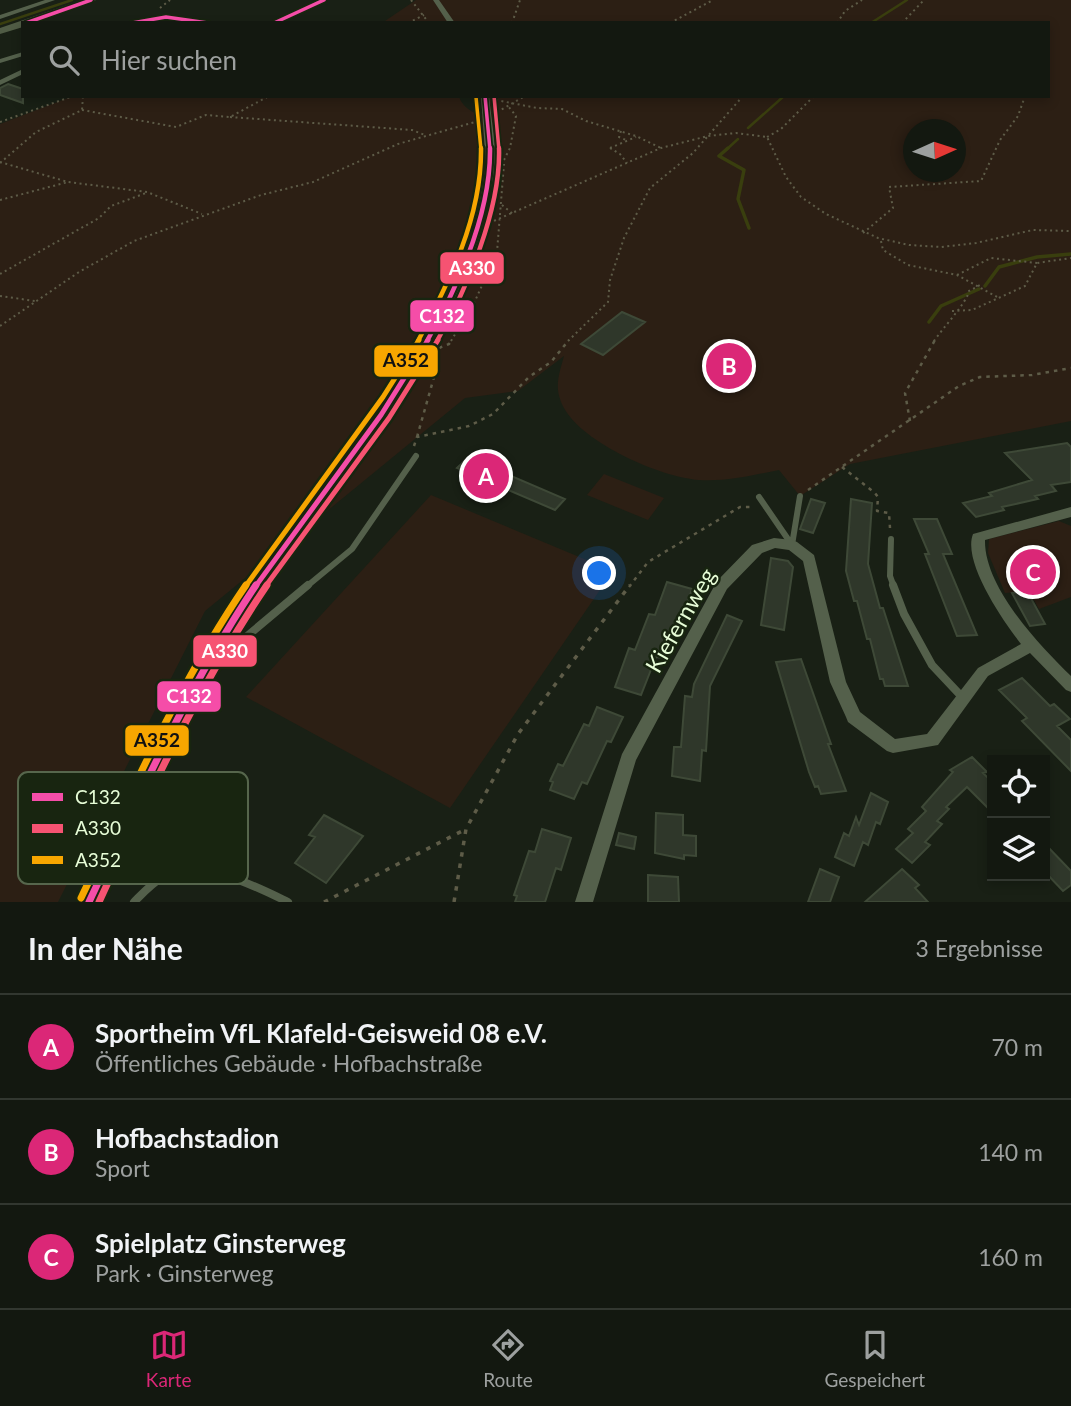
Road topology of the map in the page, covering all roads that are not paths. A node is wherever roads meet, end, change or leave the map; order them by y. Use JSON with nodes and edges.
{"nodes":[{"id":1,"x":52,"y":0,"type":"edge"},
{"id":2,"x":91,"y":0,"type":"edge"},
{"id":3,"x":324,"y":0,"type":"edge"},
{"id":4,"x":436,"y":0,"type":"edge"},
{"id":5,"x":0,"y":17,"type":"edge"},
{"id":6,"x":30,"y":21,"type":"edge"},
{"id":7,"x":142,"y":21,"type":"edge"},
{"id":8,"x":195,"y":21,"type":"edge"},
{"id":9,"x":277,"y":21,"type":"edge"},
{"id":10,"x":451,"y":21,"type":"edge"},
{"id":11,"x":21,"y":24,"type":"edge"},
{"id":12,"x":0,"y":31,"type":"edge"},
{"id":13,"x":21,"y":55,"type":"edge"},
{"id":14,"x":0,"y":61,"type":"edge"},
{"id":15,"x":21,"y":72,"type":"edge"},
{"id":16,"x":0,"y":83,"type":"edge"},
{"id":17,"x":485,"y":98,"type":"edge"},
{"id":18,"x":415,"y":453,"type":"road end"},
{"id":19,"x":800,"y":496,"type":"road end"},
{"id":20,"x":759,"y":497,"type":"dead end"},
{"id":21,"x":1069,"y":515,"type":"edge"},
{"id":22,"x":891,"y":539,"type":"road end"},
{"id":23,"x":792,"y":545,"type":"junction"},
{"id":24,"x":1030,"y":646,"type":"junction"},
{"id":25,"x":215,"y":651,"type":"junction"},
{"id":26,"x":1071,"y":686,"type":"edge"},
{"id":27,"x":963,"y":698,"type":"junction"},
{"id":28,"x":151,"y":772,"type":"edge"},
{"id":29,"x":248,"y":882,"type":"edge"},
{"id":30,"x":98,"y":884,"type":"edge"},
{"id":31,"x":155,"y":884,"type":"edge"},
{"id":32,"x":89,"y":902,"type":"edge"},
{"id":33,"x":134,"y":902,"type":"edge"},
{"id":34,"x":288,"y":902,"type":"edge"},
{"id":35,"x":584,"y":902,"type":"edge"}],
"edges":[{"from":1,"to":5,"type":"street"},
{"from":2,"to":6,"type":"main road"},
{"from":3,"to":9,"type":"street"},
{"from":4,"to":10,"type":"street"},
{"from":7,"to":8,"type":"street"},
{"from":11,"to":12,"type":"main road"},
{"from":13,"to":14,"type":"street"},
{"from":15,"to":16,"type":"street"},
{"from":17,"to":25,"type":"street"},
{"from":18,"to":25,"type":"lane"},
{"from":19,"to":23,"type":"lane"},
{"from":20,"to":23,"type":"lane"},
{"from":21,"to":24,"type":"street"},
{"from":22,"to":27,"type":"lane"},
{"from":23,"to":27,"type":"street"},
{"from":23,"to":35,"type":"street","name":"Kiefernweg"},
{"from":24,"to":26,"type":"street"},
{"from":24,"to":27,"type":"street"},
{"from":25,"to":28,"type":"street"},
{"from":29,"to":34,"type":"lane"},
{"from":30,"to":32,"type":"street"},
{"from":31,"to":33,"type":"lane"}]}
